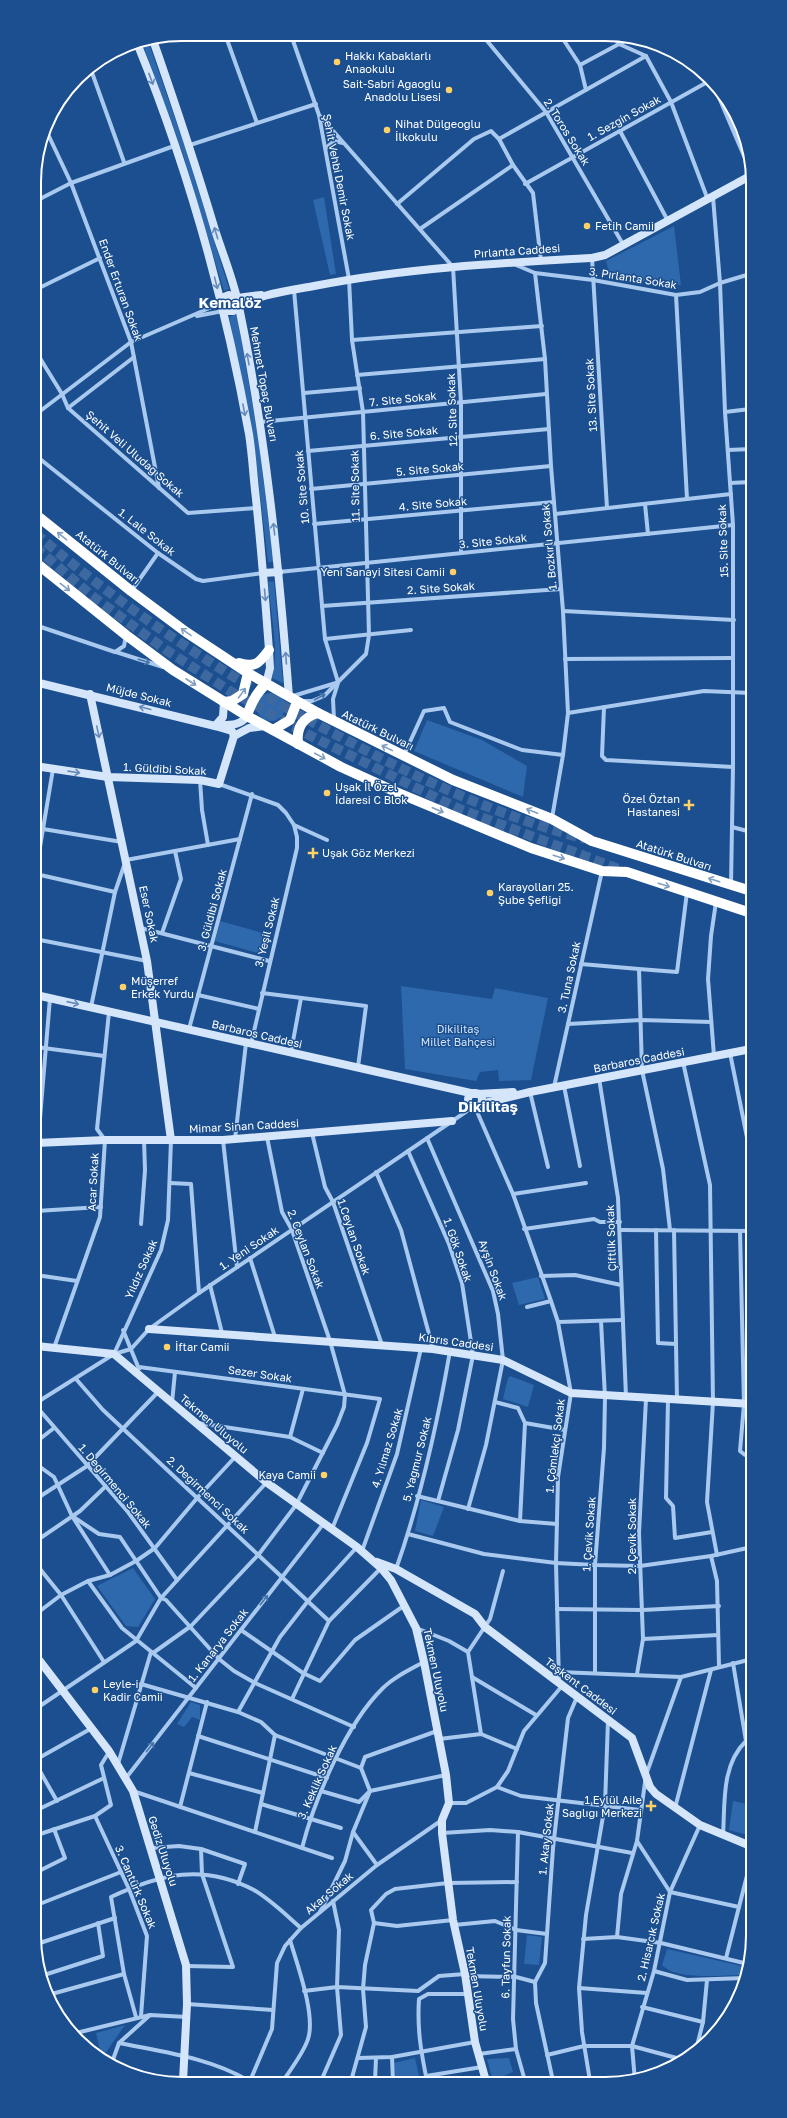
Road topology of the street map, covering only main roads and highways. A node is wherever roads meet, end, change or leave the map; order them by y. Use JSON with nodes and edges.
{"nodes":[{"id":1,"x":41,"y":519,"type":"edge"},
{"id":2,"x":41,"y":567,"type":"edge"},
{"id":3,"x":269,"y":650,"type":"road end"},
{"id":4,"x":230,"y":661,"type":"junction"},
{"id":5,"x":248,"y":673,"type":"junction"},
{"id":6,"x":266,"y":684,"type":"junction"},
{"id":7,"x":293,"y":699,"type":"junction"},
{"id":8,"x":224,"y":702,"type":"junction"},
{"id":9,"x":318,"y":713,"type":"junction"},
{"id":10,"x":247,"y":716,"type":"junction"},
{"id":11,"x":269,"y":728,"type":"junction"},
{"id":12,"x":298,"y":744,"type":"junction"},
{"id":13,"x":746,"y":890,"type":"edge"},
{"id":14,"x":746,"y":911,"type":"edge"}],
"edges":[{"from":4,"to":1,"type":"highway","name":"Atatürk Bulvarı","one_way":true},
{"from":2,"to":8,"type":"highway","one_way":true},
{"from":3,"to":4,"type":"highway"},
{"from":4,"to":5,"type":"highway","name":"Atatürk Bulvarı"},
{"from":5,"to":6,"type":"highway","name":"Atatürk Bulvarı"},
{"from":8,"to":5,"type":"highway","one_way":true},
{"from":6,"to":7,"type":"highway","name":"Atatürk Bulvarı"},
{"from":6,"to":10,"type":"highway"},
{"from":7,"to":9,"type":"highway","name":"Atatürk Bulvarı"},
{"from":7,"to":11,"type":"highway"},
{"from":8,"to":10,"type":"highway"},
{"from":9,"to":12,"type":"highway"},
{"from":13,"to":9,"type":"highway","name":"Atatürk Bulvarı","one_way":true},
{"from":10,"to":11,"type":"highway"},
{"from":11,"to":12,"type":"highway"},
{"from":12,"to":14,"type":"highway","one_way":true}]}
